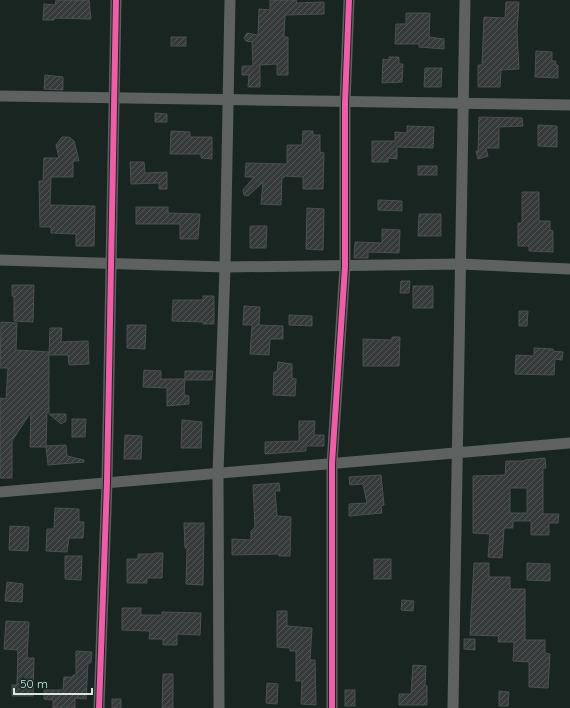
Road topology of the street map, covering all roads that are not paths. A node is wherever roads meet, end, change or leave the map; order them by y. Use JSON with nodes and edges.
{"nodes":[{"id":1,"x":116,"y":0,"type":"edge"},
{"id":2,"x":230,"y":0,"type":"edge"},
{"id":3,"x":349,"y":0,"type":"edge"},
{"id":4,"x":465,"y":0,"type":"edge"},
{"id":5,"x":0,"y":96,"type":"edge"},
{"id":6,"x":114,"y":98,"type":"junction"},
{"id":7,"x":229,"y":101,"type":"junction"},
{"id":8,"x":345,"y":103,"type":"junction"},
{"id":9,"x":463,"y":104,"type":"junction"},
{"id":10,"x":570,"y":105,"type":"edge"},
{"id":11,"x":0,"y":260,"type":"edge"},
{"id":12,"x":111,"y":264,"type":"junction"},
{"id":13,"x":461,"y":264,"type":"junction"},
{"id":14,"x":225,"y":267,"type":"junction"},
{"id":15,"x":345,"y":267,"type":"junction"},
{"id":16,"x":570,"y":269,"type":"edge"},
{"id":17,"x":570,"y":443,"type":"edge"},
{"id":18,"x":458,"y":452,"type":"junction"},
{"id":19,"x":332,"y":463,"type":"junction"},
{"id":20,"x":218,"y":473,"type":"junction"},
{"id":21,"x":107,"y":482,"type":"junction"},
{"id":22,"x":0,"y":492,"type":"edge"},
{"id":23,"x":99,"y":708,"type":"edge"},
{"id":24,"x":219,"y":708,"type":"edge"},
{"id":25,"x":332,"y":708,"type":"edge"},
{"id":26,"x":453,"y":708,"type":"edge"}],
"edges":[{"from":1,"to":6,"type":"street"},
{"from":2,"to":7,"type":"street"},
{"from":3,"to":8,"type":"street"},
{"from":4,"to":9,"type":"street"},
{"from":5,"to":6,"type":"street"},
{"from":6,"to":7,"type":"street"},
{"from":6,"to":12,"type":"street"},
{"from":7,"to":8,"type":"street"},
{"from":7,"to":14,"type":"street"},
{"from":8,"to":9,"type":"street"},
{"from":8,"to":15,"type":"street"},
{"from":9,"to":10,"type":"street"},
{"from":9,"to":13,"type":"street"},
{"from":11,"to":12,"type":"street"},
{"from":12,"to":14,"type":"street"},
{"from":12,"to":21,"type":"street"},
{"from":13,"to":15,"type":"street"},
{"from":13,"to":16,"type":"street"},
{"from":13,"to":18,"type":"street"},
{"from":14,"to":15,"type":"street"},
{"from":14,"to":20,"type":"street"},
{"from":15,"to":19,"type":"street"},
{"from":17,"to":18,"type":"street"},
{"from":18,"to":19,"type":"street"},
{"from":18,"to":26,"type":"street"},
{"from":19,"to":20,"type":"street"},
{"from":19,"to":25,"type":"street"},
{"from":20,"to":21,"type":"street"},
{"from":20,"to":24,"type":"street"},
{"from":21,"to":22,"type":"street"},
{"from":21,"to":23,"type":"street"}]}
